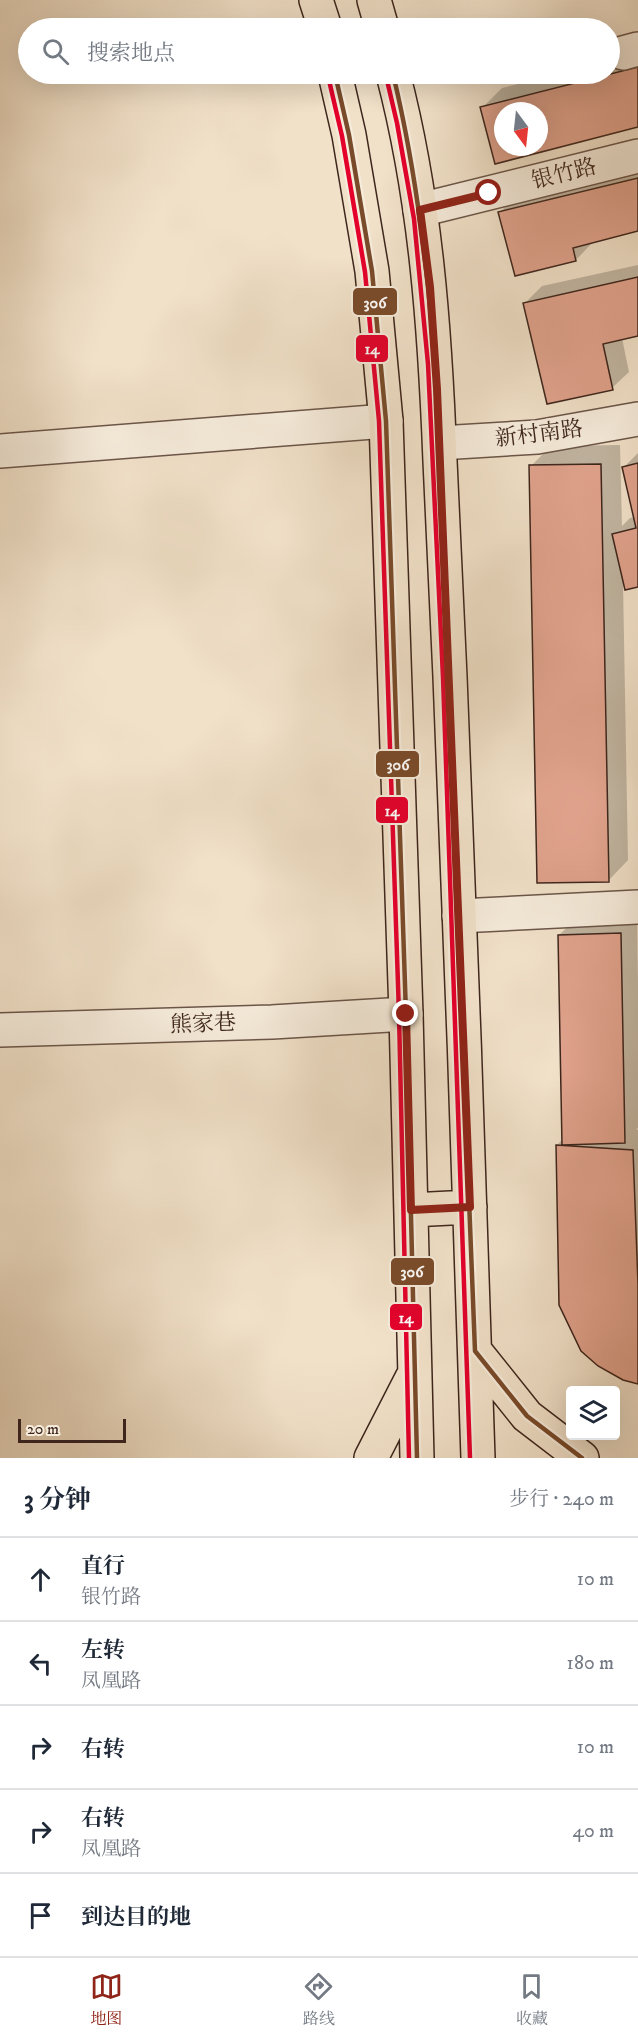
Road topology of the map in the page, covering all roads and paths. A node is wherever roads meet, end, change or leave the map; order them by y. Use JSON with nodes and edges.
{"nodes":[{"id":1,"x":316,"y":0,"type":"edge"},
{"id":2,"x":374,"y":0,"type":"edge"},
{"id":3,"x":322,"y":18,"type":"edge"},
{"id":4,"x":379,"y":18,"type":"edge"},
{"id":5,"x":337,"y":84,"type":"edge"},
{"id":6,"x":396,"y":84,"type":"edge"},
{"id":7,"x":638,"y":156,"type":"edge"},
{"id":8,"x":420,"y":210,"type":"junction"},
{"id":9,"x":638,"y":419,"type":"edge"},
{"id":10,"x":386,"y":421,"type":"junction"},
{"id":11,"x":440,"y":443,"type":"junction"},
{"id":12,"x":0,"y":451,"type":"edge"},
{"id":13,"x":637,"y":905,"type":"edge"},
{"id":14,"x":459,"y":916,"type":"junction"},
{"id":15,"x":406,"y":1014,"type":"junction"},
{"id":16,"x":0,"y":1030,"type":"edge"},
{"id":17,"x":470,"y":1207,"type":"junction"},
{"id":18,"x":411,"y":1210,"type":"junction"},
{"id":19,"x":475,"y":1351,"type":"junction"},
{"id":20,"x":415,"y":1374,"type":"junction"},
{"id":21,"x":371,"y":1458,"type":"edge"},
{"id":22,"x":417,"y":1458,"type":"edge"},
{"id":23,"x":478,"y":1458,"type":"edge"},
{"id":24,"x":582,"y":1458,"type":"edge"}],
"edges":[{"from":1,"to":3,"type":"main road"},
{"from":2,"to":4,"type":"main road"},
{"from":5,"to":10,"type":"main road"},
{"from":6,"to":8,"type":"main road"},
{"from":7,"to":8,"type":"street","name":"银竹路"},
{"from":8,"to":11,"type":"main road"},
{"from":9,"to":11,"type":"street","name":"新村南路"},
{"from":10,"to":12,"type":"street"},
{"from":10,"to":15,"type":"main road"},
{"from":11,"to":14,"type":"main road"},
{"from":13,"to":14,"type":"street"},
{"from":14,"to":17,"type":"main road"},
{"from":15,"to":16,"type":"street","name":"熊家巷"},
{"from":15,"to":18,"type":"main road"},
{"from":17,"to":18,"type":"main road"},
{"from":17,"to":19,"type":"main road"},
{"from":18,"to":20,"type":"main road"},
{"from":19,"to":23,"type":"main road"},
{"from":19,"to":24,"type":"main road"},
{"from":20,"to":21,"type":"main road"},
{"from":20,"to":22,"type":"main road"}]}
